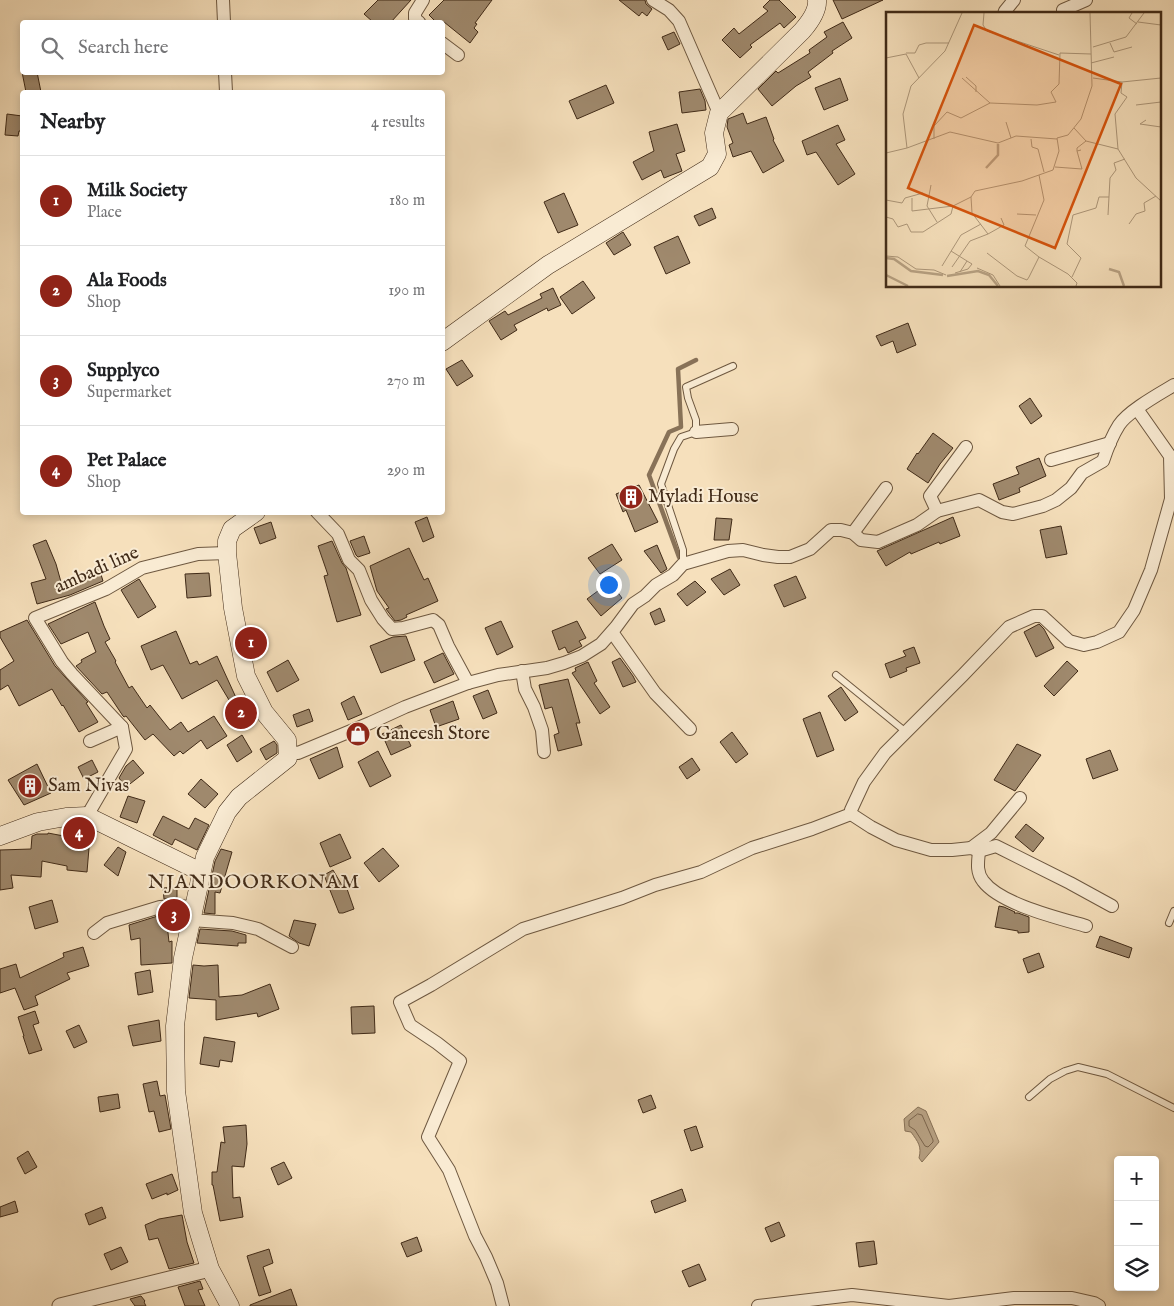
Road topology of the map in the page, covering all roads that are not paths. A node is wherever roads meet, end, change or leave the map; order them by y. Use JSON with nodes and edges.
{"nodes":[{"id":1,"x":223,"y":0,"type":"edge"},
{"id":2,"x":422,"y":0,"type":"edge"},
{"id":3,"x":653,"y":0,"type":"edge"},
{"id":4,"x":1014,"y":0,"type":"edge"},
{"id":5,"x":1086,"y":0,"type":"edge"},
{"id":6,"x":819,"y":1,"type":"edge"},
{"id":7,"x":1063,"y":10,"type":"dead end"},
{"id":8,"x":1005,"y":12,"type":"edge"},
{"id":9,"x":224,"y":20,"type":"edge"},
{"id":10,"x":416,"y":20,"type":"edge"},
{"id":11,"x":445,"y":45,"type":"edge"},
{"id":12,"x":458,"y":55,"type":"dead end"},
{"id":13,"x":225,"y":75,"type":"edge"},
{"id":14,"x":226,"y":90,"type":"edge"},
{"id":15,"x":719,"y":113,"type":"junction"},
{"id":16,"x":445,"y":340,"type":"edge"},
{"id":17,"x":733,"y":366,"type":"dead end"},
{"id":18,"x":1174,"y":385,"type":"edge"},
{"id":19,"x":1137,"y":408,"type":"junction"},
{"id":20,"x":732,"y":430,"type":"dead end"},
{"id":21,"x":696,"y":432,"type":"junction"},
{"id":22,"x":1110,"y":443,"type":"junction"},
{"id":23,"x":966,"y":447,"type":"dead end"},
{"id":24,"x":1051,"y":460,"type":"dead end"},
{"id":25,"x":886,"y":488,"type":"dead end"},
{"id":26,"x":937,"y":511,"type":"junction"},
{"id":27,"x":252,"y":515,"type":"edge"},
{"id":28,"x":321,"y":515,"type":"edge"},
{"id":29,"x":853,"y":533,"type":"junction"},
{"id":30,"x":227,"y":552,"type":"junction"},
{"id":31,"x":683,"y":564,"type":"junction"},
{"id":32,"x":612,"y":632,"type":"junction"},
{"id":33,"x":522,"y":671,"type":"junction"},
{"id":34,"x":836,"y":675,"type":"dead end"},
{"id":35,"x":468,"y":683,"type":"junction"},
{"id":36,"x":122,"y":727,"type":"junction"},
{"id":37,"x":690,"y":729,"type":"dead end"},
{"id":38,"x":906,"y":732,"type":"junction"},
{"id":39,"x":90,"y":741,"type":"dead end"},
{"id":40,"x":288,"y":752,"type":"junction"},
{"id":41,"x":544,"y":752,"type":"dead end"},
{"id":42,"x":1020,"y":798,"type":"dead end"},
{"id":43,"x":851,"y":814,"type":"junction"},
{"id":44,"x":87,"y":816,"type":"junction"},
{"id":45,"x":0,"y":836,"type":"edge"},
{"id":46,"x":975,"y":850,"type":"junction"},
{"id":47,"x":201,"y":872,"type":"junction"},
{"id":48,"x":1112,"y":906,"type":"dead end"},
{"id":49,"x":1174,"y":911,"type":"edge"},
{"id":50,"x":192,"y":914,"type":"junction"},
{"id":51,"x":1169,"y":923,"type":"dead end"},
{"id":52,"x":1086,"y":926,"type":"dead end"},
{"id":53,"x":94,"y":933,"type":"dead end"},
{"id":54,"x":292,"y":947,"type":"dead end"},
{"id":55,"x":1029,"y":1097,"type":"dead end"},
{"id":56,"x":1174,"y":1108,"type":"edge"},
{"id":57,"x":210,"y":1269,"type":"junction"},
{"id":58,"x":981,"y":1304,"type":"edge"},
{"id":59,"x":60,"y":1306,"type":"edge"},
{"id":60,"x":230,"y":1306,"type":"edge"},
{"id":61,"x":503,"y":1306,"type":"edge"},
{"id":62,"x":758,"y":1306,"type":"edge"},
{"id":63,"x":1099,"y":1306,"type":"edge"}],
"edges":[{"from":1,"to":9,"type":"street"},
{"from":2,"to":10,"type":"street"},
{"from":3,"to":15,"type":"street"},
{"from":4,"to":8,"type":"street"},
{"from":5,"to":7,"type":"street"},
{"from":6,"to":15,"type":"main road"},
{"from":11,"to":12,"type":"street"},
{"from":13,"to":14,"type":"street"},
{"from":15,"to":16,"type":"main road"},
{"from":17,"to":21,"type":"lane"},
{"from":18,"to":19,"type":"street"},
{"from":19,"to":22,"type":"street"},
{"from":19,"to":38,"type":"street"},
{"from":20,"to":21,"type":"street"},
{"from":21,"to":31,"type":"lane"},
{"from":22,"to":24,"type":"street"},
{"from":22,"to":26,"type":"street"},
{"from":23,"to":26,"type":"street"},
{"from":25,"to":29,"type":"street"},
{"from":26,"to":29,"type":"street"},
{"from":27,"to":30,"type":"main road"},
{"from":28,"to":35,"type":"street"},
{"from":29,"to":31,"type":"street"},
{"from":30,"to":36,"type":"street","name":"ambadi line"},
{"from":30,"to":40,"type":"main road"},
{"from":31,"to":32,"type":"street"},
{"from":32,"to":33,"type":"street"},
{"from":32,"to":37,"type":"street"},
{"from":33,"to":35,"type":"street"},
{"from":33,"to":41,"type":"street"},
{"from":34,"to":38,"type":"lane"},
{"from":35,"to":40,"type":"street"},
{"from":36,"to":39,"type":"street"},
{"from":36,"to":44,"type":"street"},
{"from":38,"to":43,"type":"street"},
{"from":40,"to":47,"type":"main road"},
{"from":42,"to":46,"type":"street"},
{"from":43,"to":46,"type":"street"},
{"from":43,"to":61,"type":"street"},
{"from":44,"to":45,"type":"main road"},
{"from":44,"to":47,"type":"main road"},
{"from":46,"to":48,"type":"street"},
{"from":46,"to":52,"type":"street"},
{"from":47,"to":50,"type":"main road"},
{"from":49,"to":51,"type":"lane"},
{"from":50,"to":53,"type":"street"},
{"from":50,"to":54,"type":"street"},
{"from":50,"to":57,"type":"main road"},
{"from":55,"to":56,"type":"lane"},
{"from":57,"to":59,"type":"street"},
{"from":57,"to":60,"type":"main road"},
{"from":58,"to":62,"type":"street"},
{"from":58,"to":63,"type":"street"}]}
